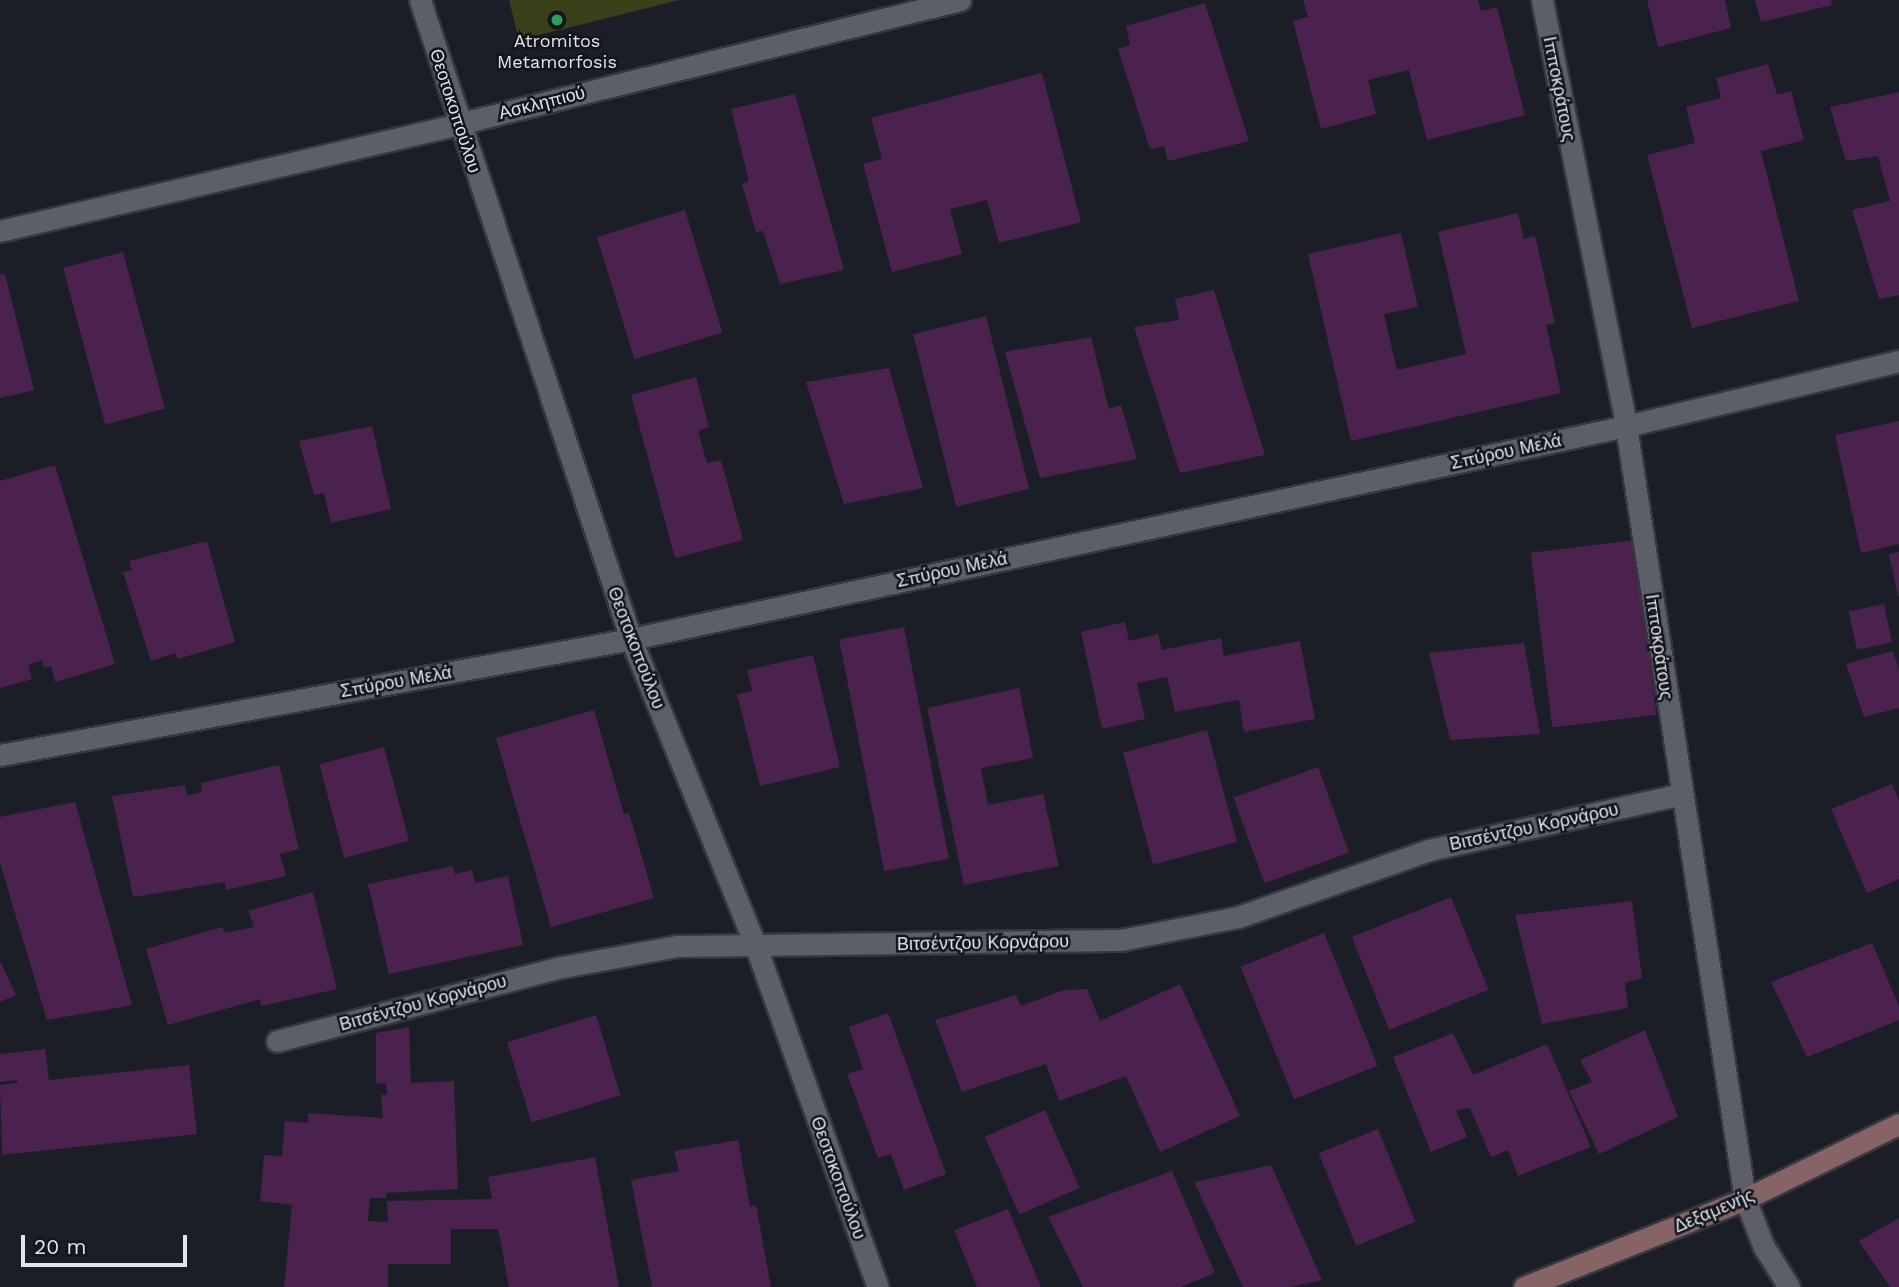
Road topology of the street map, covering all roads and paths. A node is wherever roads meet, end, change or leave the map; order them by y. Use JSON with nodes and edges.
{"nodes":[{"id":1,"x":420,"y":0,"type":"edge"},
{"id":2,"x":960,"y":0,"type":"edge"},
{"id":3,"x":1542,"y":0,"type":"edge"},
{"id":4,"x":458,"y":124,"type":"junction"},
{"id":5,"x":0,"y":231,"type":"edge"},
{"id":6,"x":1899,"y":361,"type":"edge"},
{"id":7,"x":1626,"y":426,"type":"junction"},
{"id":8,"x":631,"y":639,"type":"junction"},
{"id":9,"x":0,"y":755,"type":"edge"},
{"id":10,"x":1681,"y":794,"type":"junction"},
{"id":11,"x":755,"y":947,"type":"junction"},
{"id":12,"x":277,"y":1041,"type":"dead end"},
{"id":13,"x":1899,"y":1124,"type":"edge"},
{"id":14,"x":1745,"y":1199,"type":"junction"},
{"id":15,"x":878,"y":1287,"type":"edge"},
{"id":16,"x":1524,"y":1287,"type":"edge"},
{"id":17,"x":1789,"y":1287,"type":"edge"}],
"edges":[{"from":1,"to":4,"type":"street","name":"Θεοτοκοπούλου"},
{"from":2,"to":4,"type":"street","name":"Ασκληπιού"},
{"from":3,"to":7,"type":"street","name":"Ιπποκράτους"},
{"from":4,"to":5,"type":"street","name":"Ασκληπιού"},
{"from":4,"to":8,"type":"street","name":"Θεοτοκοπούλου"},
{"from":6,"to":7,"type":"street","name":"Σπύρου Μελά"},
{"from":7,"to":8,"type":"street","name":"Σπύρου Μελά"},
{"from":7,"to":10,"type":"street","name":"Ιπποκράτους"},
{"from":8,"to":9,"type":"street","name":"Σπύρου Μελά"},
{"from":8,"to":11,"type":"street","name":"Θεοτοκοπούλου"},
{"from":10,"to":11,"type":"street","name":"Βιτσέντζου Κορνάρου"},
{"from":10,"to":14,"type":"street","name":"Ιπποκράτους"},
{"from":11,"to":12,"type":"street","name":"Βιτσέντζου Κορνάρου"},
{"from":11,"to":15,"type":"street","name":"Θεοτοκοπούλου"},
{"from":13,"to":14,"type":"main road","name":"Δεξαμενής"},
{"from":14,"to":16,"type":"main road","name":"Δεξαμενής"},
{"from":14,"to":17,"type":"street","name":"Ιπποκράτους"}]}
